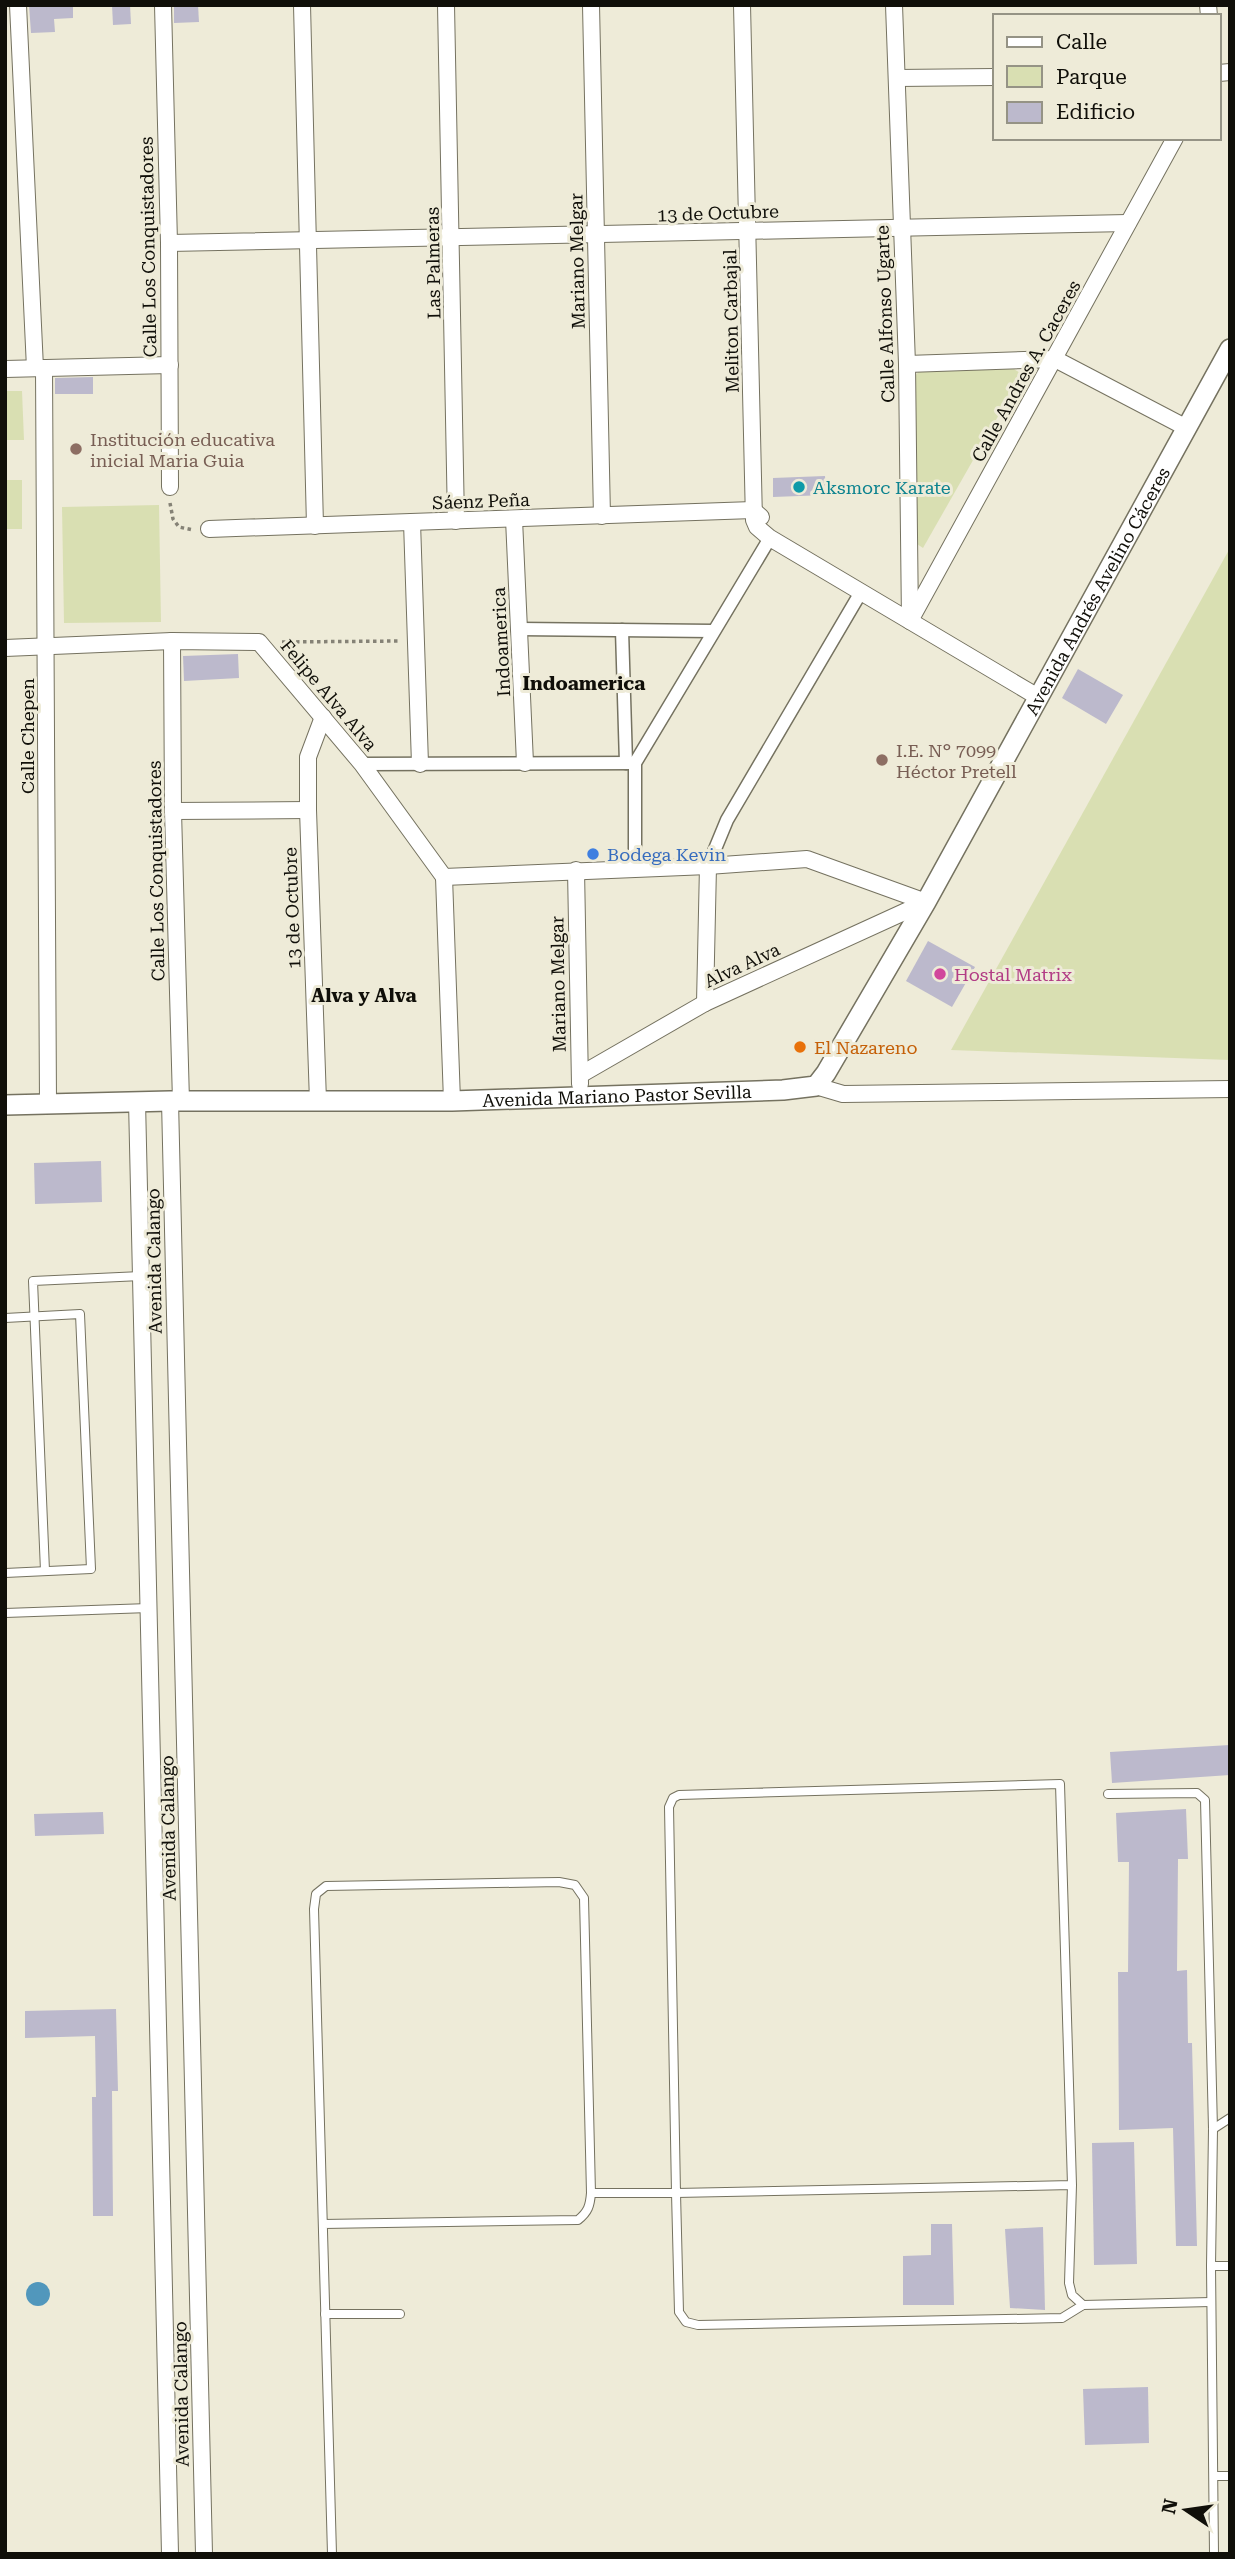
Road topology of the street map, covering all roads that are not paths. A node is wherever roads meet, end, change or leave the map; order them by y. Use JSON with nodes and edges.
{"nodes":[{"id":1,"x":18,"y":5,"type":"edge"},
{"id":2,"x":163,"y":5,"type":"edge"},
{"id":3,"x":302,"y":5,"type":"edge"},
{"id":4,"x":446,"y":5,"type":"edge"},
{"id":5,"x":591,"y":5,"type":"edge"},
{"id":6,"x":742,"y":5,"type":"edge"},
{"id":7,"x":894,"y":5,"type":"edge"},
{"id":8,"x":993,"y":77,"type":"edge"},
{"id":9,"x":897,"y":78,"type":"junction"},
{"id":10,"x":1174,"y":140,"type":"edge"},
{"id":11,"x":1128,"y":223,"type":"junction"},
{"id":12,"x":901,"y":228,"type":"junction"},
{"id":13,"x":748,"y":230,"type":"junction"},
{"id":14,"x":596,"y":235,"type":"junction"},
{"id":15,"x":452,"y":236,"type":"junction"},
{"id":16,"x":309,"y":240,"type":"junction"},
{"id":17,"x":169,"y":243,"type":"junction"},
{"id":18,"x":1230,"y":349,"type":"edge"},
{"id":19,"x":1055,"y":359,"type":"junction"},
{"id":20,"x":906,"y":364,"type":"junction"},
{"id":21,"x":170,"y":365,"type":"junction"},
{"id":22,"x":39,"y":368,"type":"junction"},
{"id":23,"x":5,"y":369,"type":"edge"},
{"id":24,"x":1185,"y":427,"type":"junction"},
{"id":25,"x":170,"y":487,"type":"road end"},
{"id":26,"x":753,"y":510,"type":"junction"},
{"id":27,"x":602,"y":516,"type":"junction"},
{"id":28,"x":514,"y":519,"type":"junction"},
{"id":29,"x":456,"y":521,"type":"junction"},
{"id":30,"x":412,"y":522,"type":"junction"},
{"id":31,"x":315,"y":526,"type":"junction"},
{"id":32,"x":209,"y":529,"type":"road end"},
{"id":33,"x":770,"y":538,"type":"junction"},
{"id":34,"x":814,"y":564,"type":"junction"},
{"id":35,"x":861,"y":592,"type":"junction"},
{"id":36,"x":910,"y":621,"type":"junction"},
{"id":37,"x":519,"y":629,"type":"junction"},
{"id":38,"x":622,"y":630,"type":"junction"},
{"id":39,"x":713,"y":631,"type":"junction"},
{"id":40,"x":172,"y":641,"type":"junction"},
{"id":41,"x":46,"y":646,"type":"junction"},
{"id":42,"x":5,"y":648,"type":"edge"},
{"id":43,"x":1038,"y":697,"type":"junction"},
{"id":44,"x":323,"y":717,"type":"junction"},
{"id":45,"x":525,"y":763,"type":"junction"},
{"id":46,"x":631,"y":763,"type":"junction"},
{"id":47,"x":362,"y":764,"type":"junction"},
{"id":48,"x":420,"y":764,"type":"junction"},
{"id":49,"x":308,"y":810,"type":"junction"},
{"id":50,"x":173,"y":811,"type":"junction"},
{"id":51,"x":708,"y":866,"type":"junction"},
{"id":52,"x":635,"y":869,"type":"junction"},
{"id":53,"x":576,"y":870,"type":"junction"},
{"id":54,"x":443,"y":877,"type":"junction"},
{"id":55,"x":926,"y":902,"type":"junction"},
{"id":56,"x":705,"y":1003,"type":"junction"},
{"id":57,"x":580,"y":1075,"type":"junction"},
{"id":58,"x":816,"y":1086,"type":"junction"},
{"id":59,"x":1230,"y":1090,"type":"edge"},
{"id":60,"x":581,"y":1097,"type":"junction"},
{"id":61,"x":137,"y":1101,"type":"junction"},
{"id":62,"x":175,"y":1101,"type":"junction"},
{"id":63,"x":318,"y":1101,"type":"junction"},
{"id":64,"x":452,"y":1101,"type":"junction"},
{"id":65,"x":48,"y":1103,"type":"junction"},
{"id":66,"x":5,"y":1105,"type":"edge"},
{"id":67,"x":141,"y":1276,"type":"junction"},
{"id":68,"x":34,"y":1317,"type":"junction"},
{"id":69,"x":5,"y":1318,"type":"edge"},
{"id":70,"x":44,"y":1571,"type":"junction"},
{"id":71,"x":5,"y":1573,"type":"edge"},
{"id":72,"x":149,"y":1608,"type":"junction"},
{"id":73,"x":5,"y":1613,"type":"edge"},
{"id":74,"x":1108,"y":1794,"type":"dead end"},
{"id":75,"x":1230,"y":2118,"type":"edge"},
{"id":76,"x":1213,"y":2129,"type":"junction"},
{"id":77,"x":1072,"y":2185,"type":"junction"},
{"id":78,"x":591,"y":2193,"type":"junction"},
{"id":79,"x":676,"y":2193,"type":"junction"},
{"id":80,"x":323,"y":2224,"type":"junction"},
{"id":81,"x":1211,"y":2266,"type":"junction"},
{"id":82,"x":1230,"y":2266,"type":"edge"},
{"id":83,"x":1211,"y":2302,"type":"junction"},
{"id":84,"x":1083,"y":2305,"type":"junction"},
{"id":85,"x":325,"y":2314,"type":"junction"},
{"id":86,"x":400,"y":2314,"type":"dead end"},
{"id":87,"x":1213,"y":2476,"type":"junction"},
{"id":88,"x":1230,"y":2476,"type":"edge"},
{"id":89,"x":170,"y":2554,"type":"edge"},
{"id":90,"x":204,"y":2554,"type":"edge"},
{"id":91,"x":332,"y":2554,"type":"edge"},
{"id":92,"x":1214,"y":2554,"type":"edge"}],
"edges":[{"from":1,"to":22,"type":"street","name":"Calle Chepen"},
{"from":2,"to":17,"type":"street","name":"Calle Los Conquistadores"},
{"from":3,"to":16,"type":"street"},
{"from":4,"to":15,"type":"street","name":"Las Palmeras"},
{"from":5,"to":14,"type":"street","name":"Mariano Melgar"},
{"from":6,"to":13,"type":"street","name":"Meliton Carbajal"},
{"from":7,"to":9,"type":"street","name":"Calle Alfonso Ugarte"},
{"from":8,"to":9,"type":"street"},
{"from":9,"to":12,"type":"street","name":"Calle Alfonso Ugarte"},
{"from":10,"to":11,"type":"street","name":"Calle Andres A. Caceres"},
{"from":11,"to":12,"type":"street","name":"13 de Octubre"},
{"from":11,"to":19,"type":"street","name":"Calle Andres A. Caceres"},
{"from":12,"to":13,"type":"street","name":"13 de Octubre"},
{"from":12,"to":20,"type":"street","name":"Calle Alfonso Ugarte"},
{"from":13,"to":14,"type":"street","name":"13 de Octubre"},
{"from":13,"to":26,"type":"street","name":"Meliton Carbajal"},
{"from":14,"to":15,"type":"street","name":"13 de Octubre"},
{"from":14,"to":27,"type":"street","name":"Mariano Melgar"},
{"from":15,"to":16,"type":"street","name":"13 de Octubre"},
{"from":15,"to":29,"type":"street","name":"Las Palmeras"},
{"from":16,"to":17,"type":"street","name":"13 de Octubre"},
{"from":16,"to":31,"type":"street"},
{"from":17,"to":21,"type":"street","name":"Calle Los Conquistadores"},
{"from":18,"to":24,"type":"street","name":"Avenida Andrés Avelino Cáceres"},
{"from":19,"to":20,"type":"street"},
{"from":19,"to":24,"type":"street"},
{"from":19,"to":36,"type":"street","name":"Calle Andres A. Caceres"},
{"from":20,"to":36,"type":"street","name":"Calle Alfonso Ugarte"},
{"from":21,"to":22,"type":"street"},
{"from":21,"to":25,"type":"street","name":"Calle Los Conquistadores"},
{"from":22,"to":23,"type":"street"},
{"from":22,"to":41,"type":"street","name":"Calle Chepen"},
{"from":24,"to":43,"type":"street","name":"Avenida Andrés Avelino Cáceres"},
{"from":26,"to":27,"type":"street","name":"Sáenz Peña"},
{"from":26,"to":33,"type":"street"},
{"from":26,"to":34,"type":"street"},
{"from":27,"to":28,"type":"street","name":"Sáenz Peña"},
{"from":28,"to":29,"type":"street","name":"Sáenz Peña"},
{"from":28,"to":37,"type":"street","name":"Indoamerica"},
{"from":29,"to":30,"type":"street","name":"Sáenz Peña"},
{"from":30,"to":31,"type":"street","name":"Sáenz Peña"},
{"from":30,"to":48,"type":"street"},
{"from":31,"to":32,"type":"street","name":"Sáenz Peña"},
{"from":33,"to":34,"type":"street"},
{"from":33,"to":39,"type":"street"},
{"from":34,"to":35,"type":"street"},
{"from":35,"to":36,"type":"street"},
{"from":35,"to":51,"type":"street"},
{"from":36,"to":43,"type":"street"},
{"from":37,"to":38,"type":"street"},
{"from":37,"to":45,"type":"street","name":"Indoamerica"},
{"from":38,"to":39,"type":"street"},
{"from":38,"to":46,"type":"street"},
{"from":39,"to":46,"type":"street"},
{"from":40,"to":41,"type":"street","name":"Felipe Alva Alva"},
{"from":40,"to":44,"type":"street","name":"Felipe Alva Alva"},
{"from":40,"to":50,"type":"street","name":"Calle Los Conquistadores"},
{"from":41,"to":42,"type":"street","name":"Felipe Alva Alva"},
{"from":41,"to":65,"type":"street","name":"Calle Chepen"},
{"from":43,"to":55,"type":"street","name":"Avenida Andrés Avelino Cáceres"},
{"from":44,"to":47,"type":"street","name":"Felipe Alva Alva"},
{"from":44,"to":49,"type":"street","name":"13 de Octubre"},
{"from":45,"to":46,"type":"street"},
{"from":45,"to":48,"type":"street"},
{"from":46,"to":52,"type":"street"},
{"from":47,"to":48,"type":"street"},
{"from":47,"to":54,"type":"street","name":"Felipe Alva Alva"},
{"from":49,"to":50,"type":"street"},
{"from":49,"to":63,"type":"street","name":"13 de Octubre"},
{"from":50,"to":62,"type":"street","name":"Calle Los Conquistadores"},
{"from":51,"to":52,"type":"street"},
{"from":51,"to":55,"type":"street"},
{"from":51,"to":56,"type":"street"},
{"from":52,"to":53,"type":"street"},
{"from":53,"to":54,"type":"street"},
{"from":53,"to":57,"type":"street","name":"Mariano Melgar"},
{"from":54,"to":64,"type":"street"},
{"from":55,"to":56,"type":"street","name":"Alva Alva"},
{"from":55,"to":58,"type":"street","name":"Avenida Andrés Avelino Cáceres"},
{"from":56,"to":57,"type":"street","name":"Alva Alva"},
{"from":57,"to":60,"type":"street","name":"Mariano Melgar"},
{"from":58,"to":59,"type":"street","name":"Avenida Mariano Pastor Sevilla"},
{"from":58,"to":60,"type":"street","name":"Avenida Mariano Pastor Sevilla"},
{"from":60,"to":64,"type":"street","name":"Avenida Mariano Pastor Sevilla"},
{"from":61,"to":62,"type":"street","name":"Avenida Mariano Pastor Sevilla"},
{"from":61,"to":65,"type":"street","name":"Avenida Mariano Pastor Sevilla"},
{"from":61,"to":67,"type":"street","name":"Avenida Calango"},
{"from":62,"to":63,"type":"street","name":"Avenida Mariano Pastor Sevilla"},
{"from":62,"to":90,"type":"street","name":"Avenida Calango"},
{"from":63,"to":64,"type":"street","name":"Avenida Mariano Pastor Sevilla"},
{"from":65,"to":66,"type":"street","name":"Avenida Mariano Pastor Sevilla"},
{"from":67,"to":68,"type":"lane"},
{"from":67,"to":72,"type":"street","name":"Avenida Calango"},
{"from":68,"to":69,"type":"lane"},
{"from":68,"to":70,"type":"lane"},
{"from":68,"to":70,"type":"lane"},
{"from":70,"to":71,"type":"lane"},
{"from":72,"to":73,"type":"lane"},
{"from":72,"to":89,"type":"street","name":"Avenida Calango"},
{"from":74,"to":76,"type":"lane"},
{"from":75,"to":76,"type":"lane"},
{"from":76,"to":81,"type":"lane"},
{"from":77,"to":79,"type":"lane"},
{"from":77,"to":79,"type":"lane"},
{"from":77,"to":84,"type":"lane"},
{"from":78,"to":79,"type":"lane"},
{"from":78,"to":80,"type":"lane"},
{"from":78,"to":80,"type":"lane"},
{"from":79,"to":84,"type":"lane"},
{"from":80,"to":85,"type":"lane"},
{"from":81,"to":82,"type":"lane"},
{"from":81,"to":83,"type":"lane"},
{"from":83,"to":84,"type":"lane"},
{"from":83,"to":87,"type":"lane"},
{"from":85,"to":86,"type":"lane"},
{"from":85,"to":91,"type":"lane"},
{"from":87,"to":88,"type":"lane"},
{"from":87,"to":92,"type":"lane"}]}
